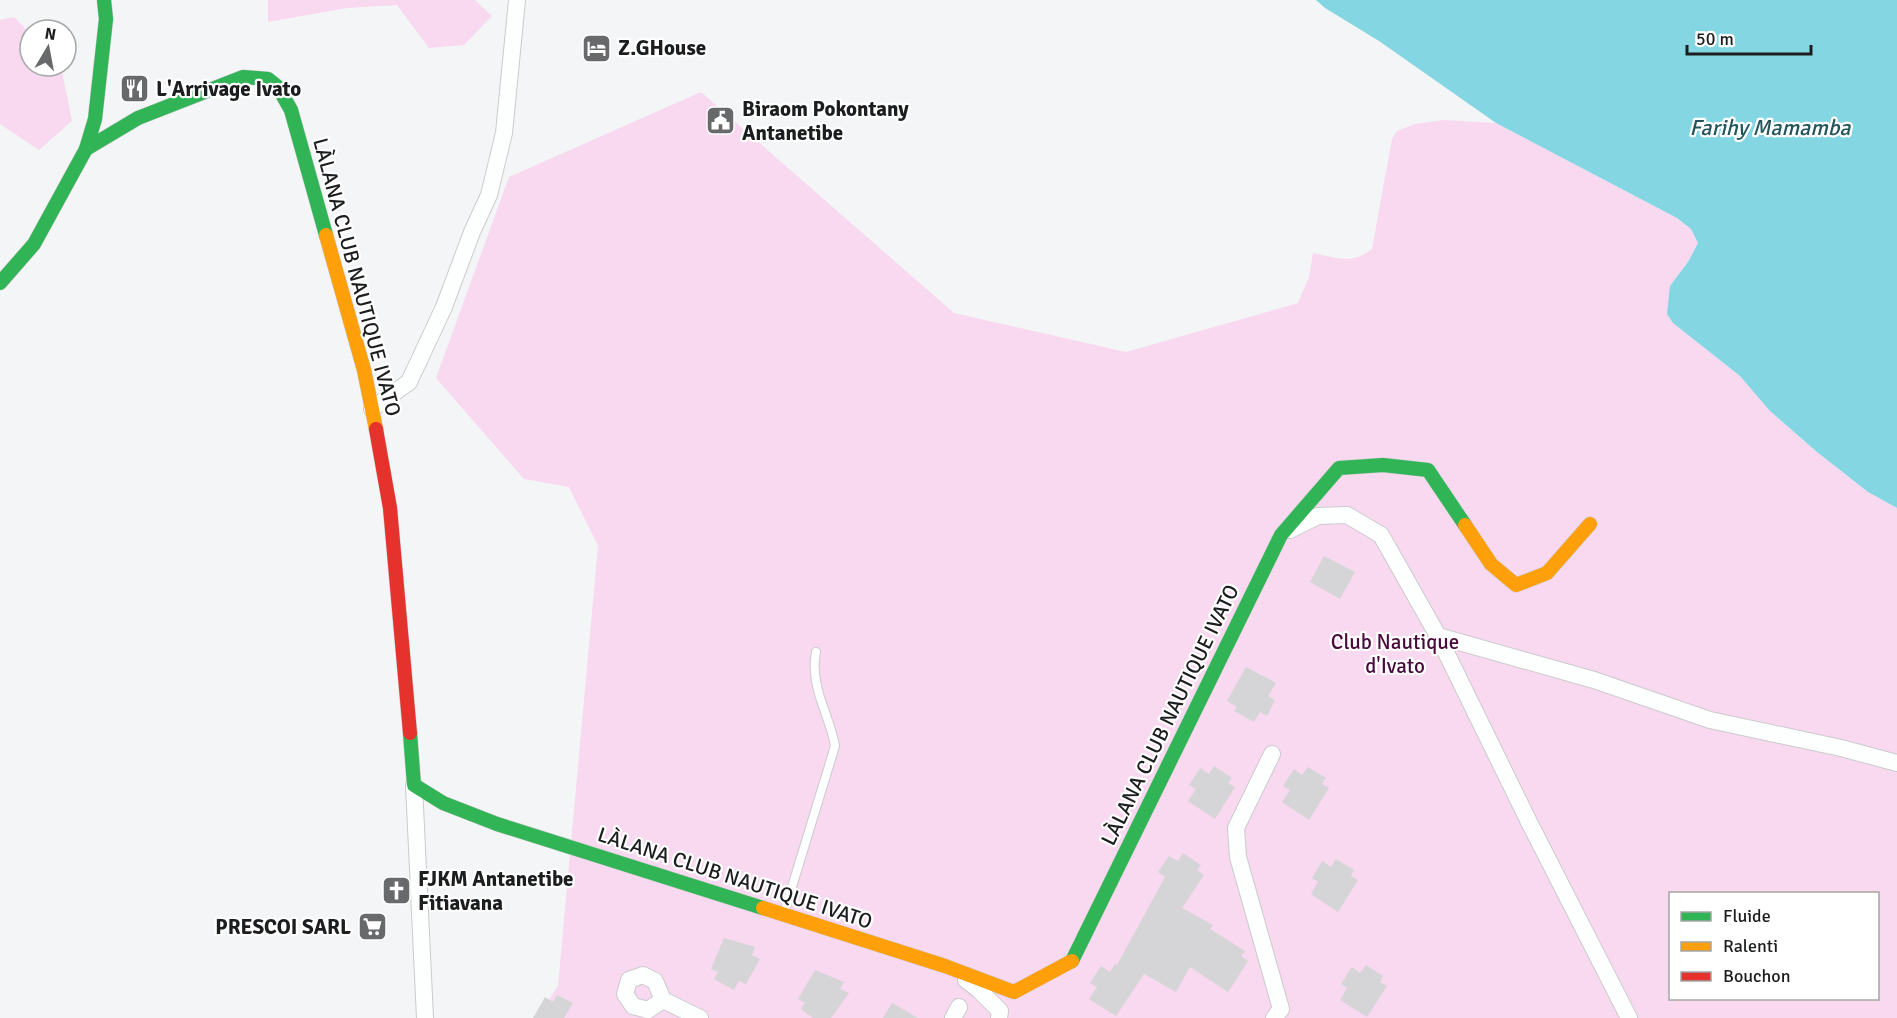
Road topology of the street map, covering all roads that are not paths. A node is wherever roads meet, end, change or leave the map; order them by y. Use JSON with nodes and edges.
{"nodes":[{"id":1,"x":104,"y":0,"type":"edge"},
{"id":2,"x":518,"y":0,"type":"edge"},
{"id":3,"x":86,"y":149,"type":"junction"},
{"id":4,"x":0,"y":283,"type":"edge"},
{"id":5,"x":372,"y":409,"type":"junction"},
{"id":6,"x":1590,"y":524,"type":"dead end"},
{"id":7,"x":1281,"y":535,"type":"junction"},
{"id":8,"x":1438,"y":636,"type":"junction"},
{"id":9,"x":816,"y":652,"type":"dead end"},
{"id":10,"x":1272,"y":754,"type":"dead end"},
{"id":11,"x":1897,"y":763,"type":"edge"},
{"id":12,"x":414,"y":784,"type":"junction"},
{"id":13,"x":783,"y":915,"type":"junction"},
{"id":14,"x":952,"y":969,"type":"junction"},
{"id":15,"x":663,"y":1000,"type":"dead end"},
{"id":16,"x":1280,"y":1015,"type":"edge"},
{"id":17,"x":425,"y":1018,"type":"edge"},
{"id":18,"x":700,"y":1018,"type":"edge"},
{"id":19,"x":999,"y":1018,"type":"edge"},
{"id":20,"x":1629,"y":1018,"type":"edge"}],
"edges":[{"from":1,"to":3,"type":"street"},
{"from":2,"to":5,"type":"street"},
{"from":3,"to":4,"type":"street"},
{"from":3,"to":5,"type":"street","name":"LÀLANA CLUB NAUTIQUE IVATO"},
{"from":5,"to":12,"type":"street","name":"LÀLANA CLUB NAUTIQUE IVATO"},
{"from":6,"to":7,"type":"street","name":"LÀLANA CLUB NAUTIQUE IVATO"},
{"from":7,"to":8,"type":"street"},
{"from":7,"to":14,"type":"street","name":"LÀLANA CLUB NAUTIQUE IVATO"},
{"from":8,"to":11,"type":"street"},
{"from":8,"to":20,"type":"street"},
{"from":9,"to":13,"type":"lane"},
{"from":10,"to":16,"type":"street"},
{"from":12,"to":13,"type":"street","name":"LÀLANA CLUB NAUTIQUE IVATO"},
{"from":12,"to":17,"type":"street"},
{"from":13,"to":14,"type":"street","name":"LÀLANA CLUB NAUTIQUE IVATO"},
{"from":14,"to":19,"type":"street"},
{"from":15,"to":18,"type":"street"}]}
